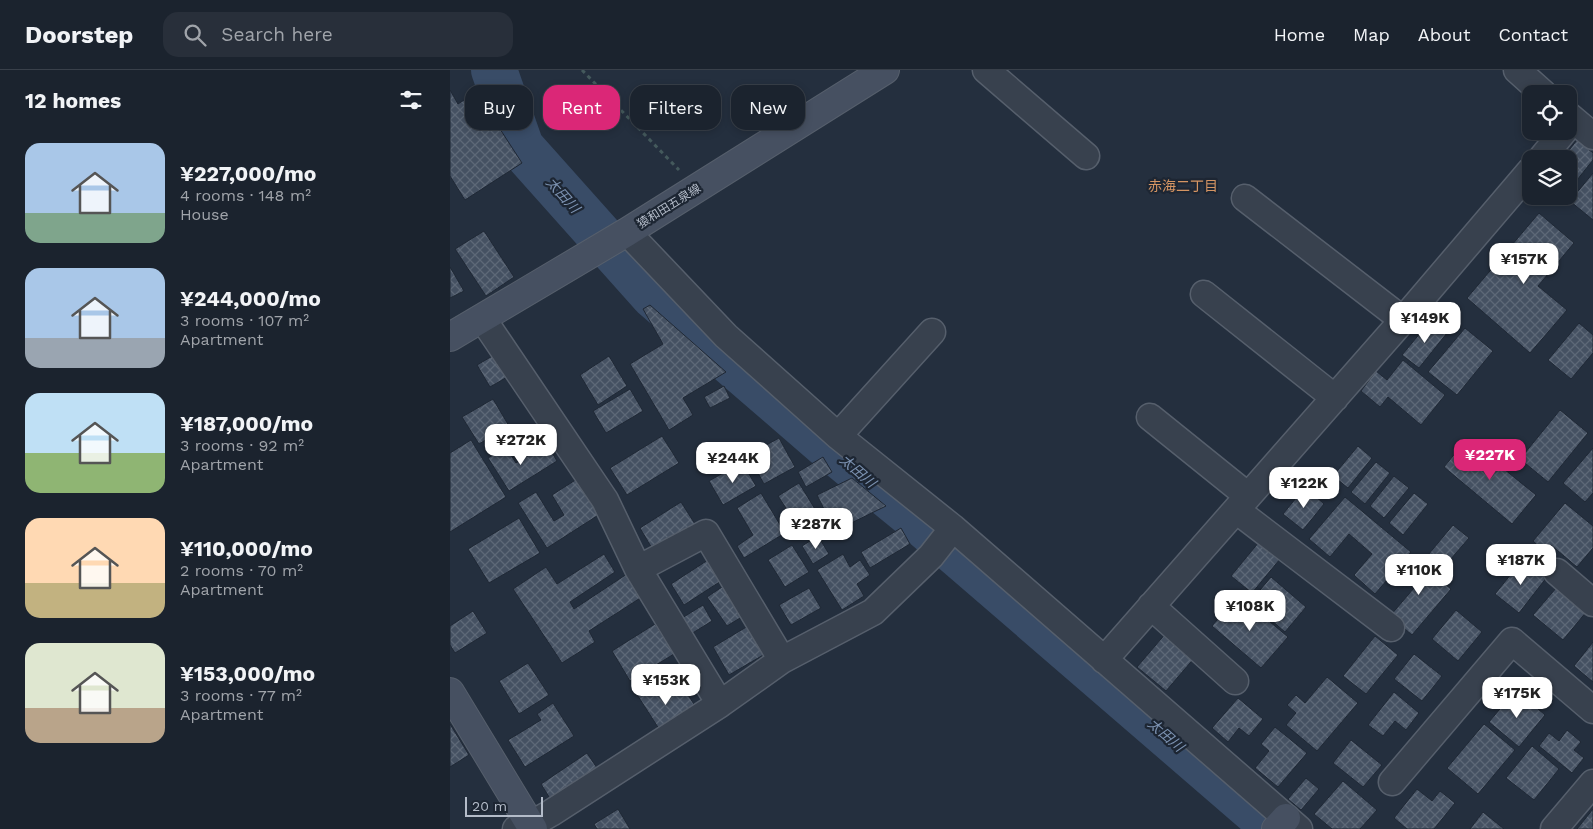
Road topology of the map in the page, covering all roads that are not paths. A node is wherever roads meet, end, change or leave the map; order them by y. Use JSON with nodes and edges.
{"nodes":[{"id":1,"x":885,"y":70,"type":"edge"},
{"id":2,"x":986,"y":70,"type":"edge"},
{"id":3,"x":1517,"y":70,"type":"edge"},
{"id":4,"x":1534,"y":85,"type":"edge"},
{"id":5,"x":1560,"y":140,"type":"edge"},
{"id":6,"x":1550,"y":150,"type":"edge"},
{"id":7,"x":1086,"y":156,"type":"dead end"},
{"id":8,"x":1522,"y":181,"type":"edge"},
{"id":9,"x":1245,"y":198,"type":"dead end"},
{"id":10,"x":626,"y":232,"type":"junction"},
{"id":11,"x":1204,"y":294,"type":"dead end"},
{"id":12,"x":482,"y":318,"type":"junction"},
{"id":13,"x":1403,"y":320,"type":"junction"},
{"id":14,"x":932,"y":332,"type":"dead end"},
{"id":15,"x":450,"y":337,"type":"edge"},
{"id":16,"x":1335,"y":398,"type":"junction"},
{"id":17,"x":1150,"y":417,"type":"dead end"},
{"id":18,"x":838,"y":436,"type":"junction"},
{"id":19,"x":1242,"y":503,"type":"junction"},
{"id":20,"x":953,"y":528,"type":"junction"},
{"id":21,"x":638,"y":569,"type":"junction"},
{"id":22,"x":1557,"y":572,"type":"dead end"},
{"id":23,"x":1593,"y":602,"type":"edge"},
{"id":24,"x":1151,"y":606,"type":"junction"},
{"id":25,"x":1391,"y":628,"type":"dead end"},
{"id":26,"x":782,"y":660,"type":"junction"},
{"id":27,"x":1104,"y":660,"type":"junction"},
{"id":28,"x":1235,"y":681,"type":"dead end"},
{"id":29,"x":450,"y":692,"type":"edge"},
{"id":30,"x":720,"y":704,"type":"junction"},
{"id":31,"x":1593,"y":710,"type":"edge"},
{"id":32,"x":1392,"y":782,"type":"dead end"},
{"id":33,"x":1593,"y":783,"type":"edge"},
{"id":34,"x":1286,"y":824,"type":"edge"},
{"id":35,"x":526,"y":828,"type":"edge"},
{"id":36,"x":1554,"y":829,"type":"edge"}],
"edges":[{"from":1,"to":10,"type":"main road","name":"猿和田五泉線"},
{"from":2,"to":7,"type":"street"},
{"from":3,"to":4,"type":"street"},
{"from":5,"to":6,"type":"street"},
{"from":8,"to":13,"type":"street"},
{"from":9,"to":13,"type":"street"},
{"from":10,"to":12,"type":"main road","name":"猿和田五泉線"},
{"from":10,"to":18,"type":"street"},
{"from":11,"to":16,"type":"street"},
{"from":12,"to":15,"type":"main road","name":"猿和田五泉線"},
{"from":12,"to":21,"type":"street"},
{"from":13,"to":16,"type":"street"},
{"from":14,"to":18,"type":"street"},
{"from":16,"to":19,"type":"street"},
{"from":17,"to":19,"type":"street"},
{"from":18,"to":20,"type":"street"},
{"from":19,"to":24,"type":"street"},
{"from":19,"to":25,"type":"street"},
{"from":20,"to":26,"type":"street"},
{"from":20,"to":27,"type":"street"},
{"from":21,"to":26,"type":"street"},
{"from":21,"to":30,"type":"street"},
{"from":22,"to":23,"type":"street"},
{"from":24,"to":27,"type":"street"},
{"from":24,"to":28,"type":"street"},
{"from":26,"to":30,"type":"street"},
{"from":27,"to":34,"type":"street"},
{"from":29,"to":35,"type":"main road"},
{"from":30,"to":35,"type":"street"},
{"from":31,"to":32,"type":"street"},
{"from":33,"to":36,"type":"street"}]}
